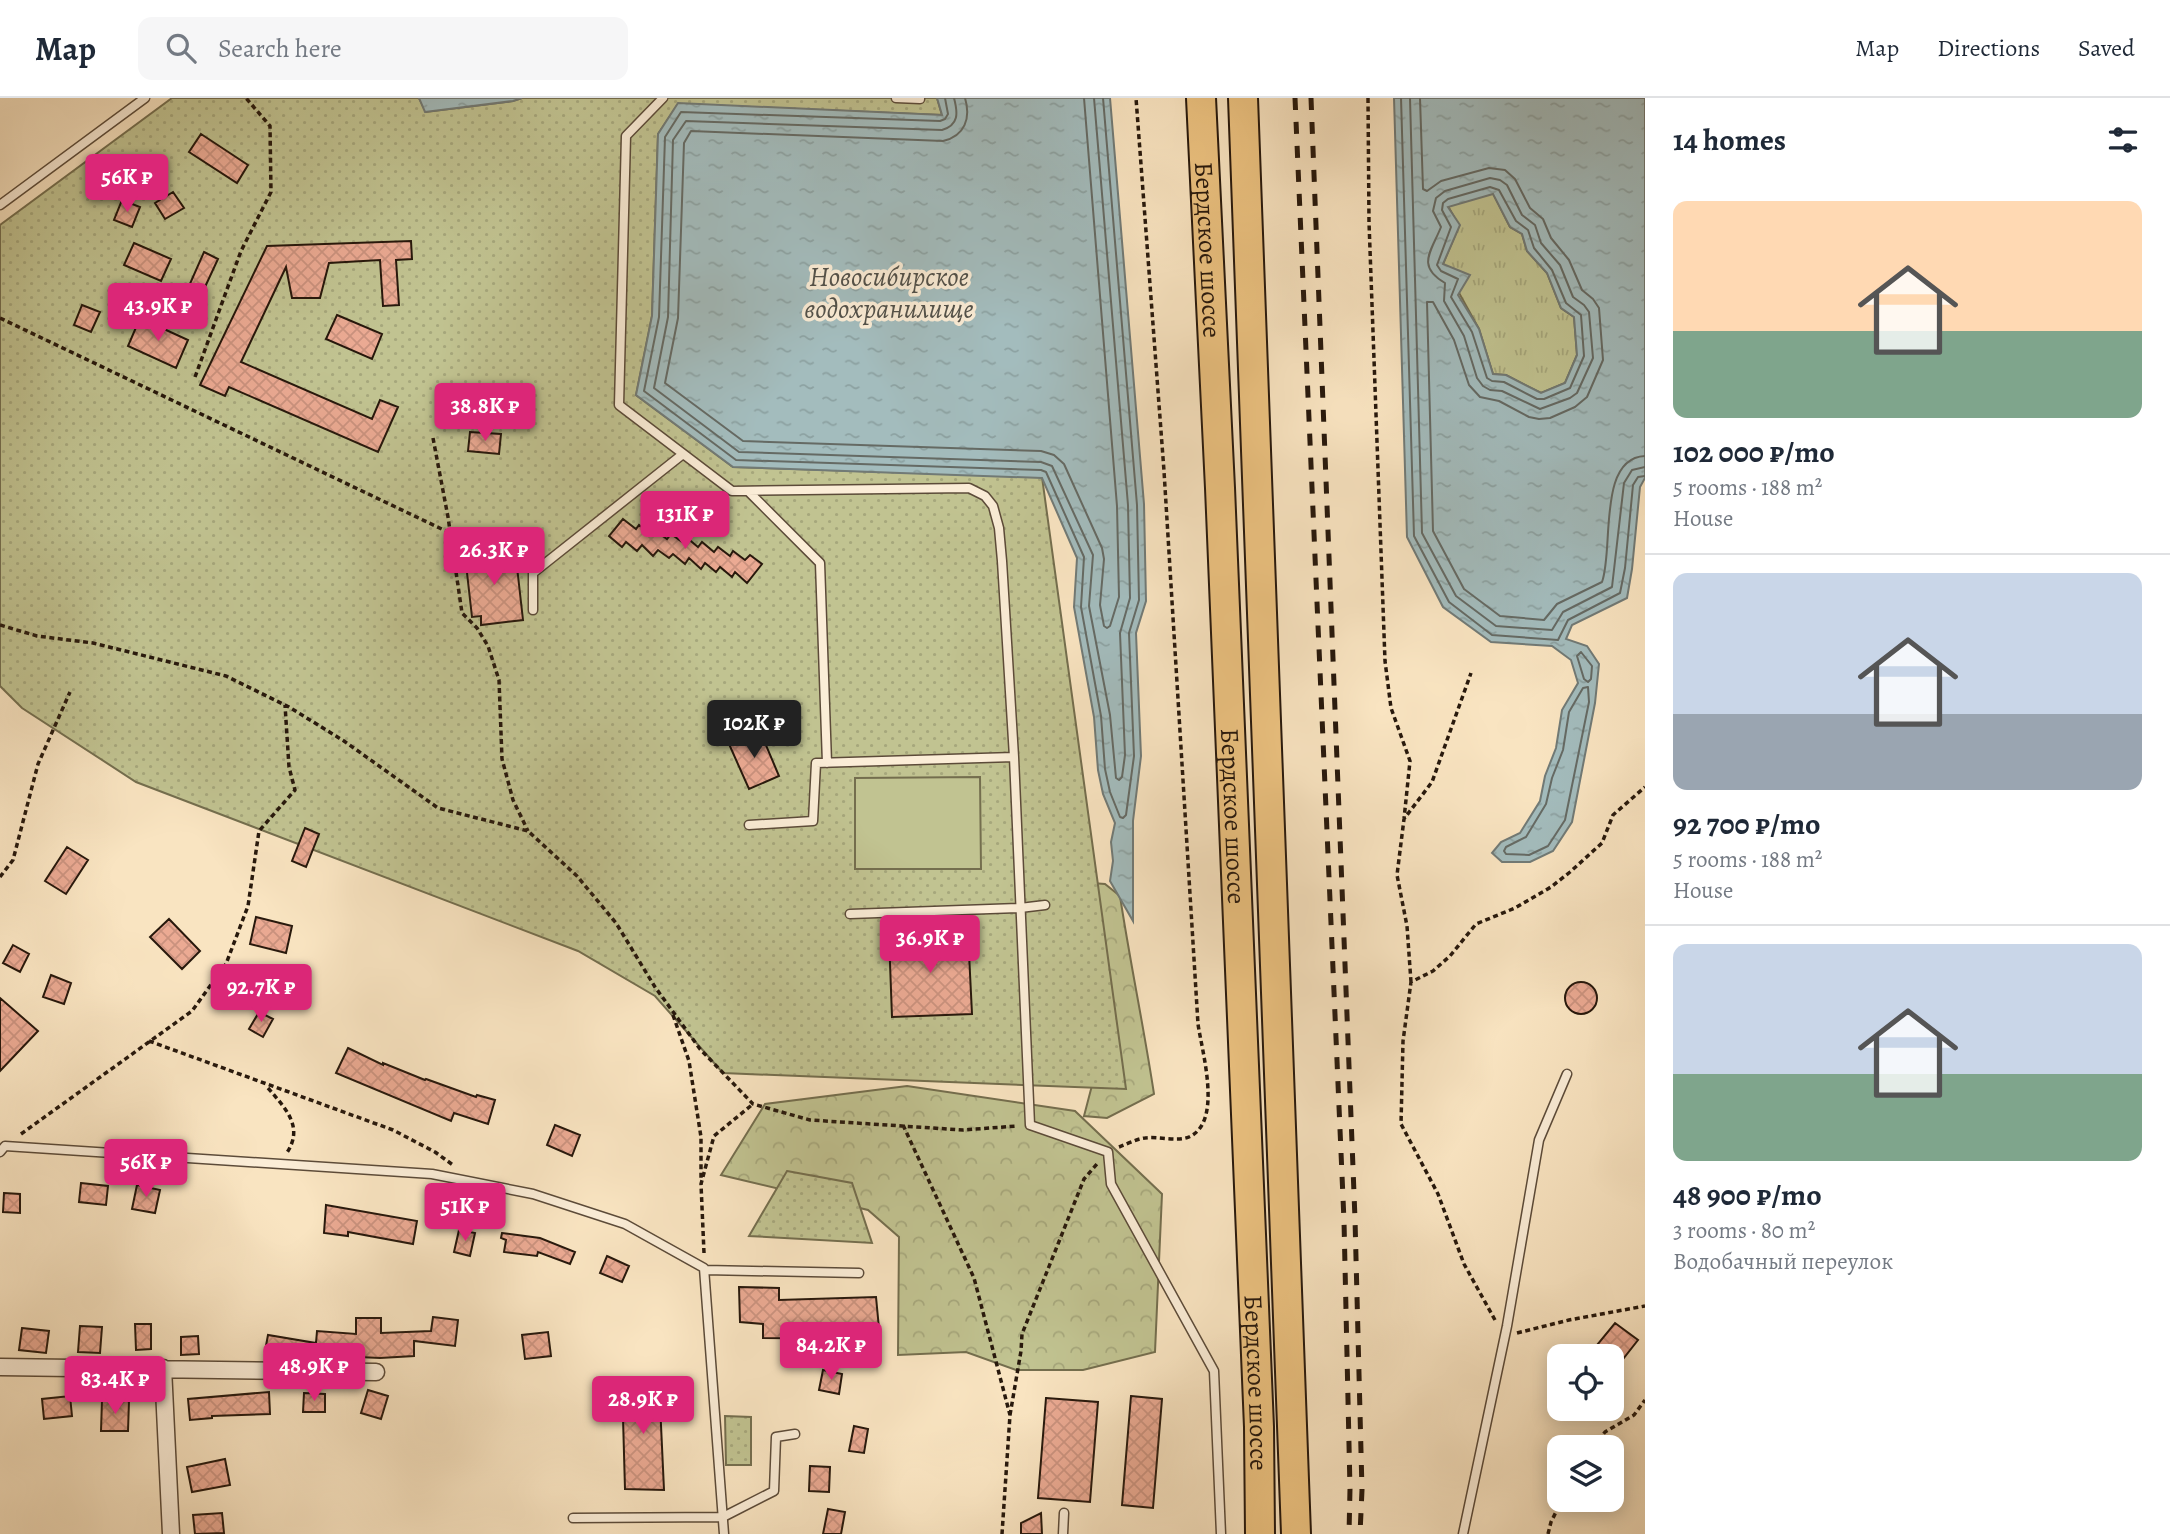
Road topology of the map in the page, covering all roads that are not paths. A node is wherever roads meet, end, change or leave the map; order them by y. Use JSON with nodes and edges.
{"nodes":[{"id":1,"x":145,"y":98,"type":"edge"},
{"id":2,"x":663,"y":98,"type":"edge"},
{"id":3,"x":896,"y":98,"type":"edge"},
{"id":4,"x":1201,"y":98,"type":"edge"},
{"id":5,"x":1243,"y":98,"type":"edge"},
{"id":6,"x":920,"y":99,"type":"edge"},
{"id":7,"x":0,"y":205,"type":"edge"},
{"id":8,"x":683,"y":454,"type":"junction"},
{"id":9,"x":748,"y":491,"type":"junction"},
{"id":10,"x":533,"y":610,"type":"dead end"},
{"id":11,"x":1014,"y":757,"type":"junction"},
{"id":12,"x":827,"y":763,"type":"junction"},
{"id":13,"x":749,"y":825,"type":"dead end"},
{"id":14,"x":1045,"y":905,"type":"dead end"},
{"id":15,"x":1020,"y":908,"type":"junction"},
{"id":16,"x":850,"y":914,"type":"dead end"},
{"id":17,"x":1567,"y":1074,"type":"dead end"},
{"id":18,"x":2,"y":1149,"type":"edge"},
{"id":19,"x":705,"y":1269,"type":"junction"},
{"id":20,"x":859,"y":1273,"type":"dead end"},
{"id":21,"x":0,"y":1367,"type":"edge"},
{"id":22,"x":163,"y":1368,"type":"junction"},
{"id":23,"x":376,"y":1372,"type":"dead end"},
{"id":24,"x":795,"y":1434,"type":"dead end"},
{"id":25,"x":1064,"y":1513,"type":"dead end"},
{"id":26,"x":723,"y":1517,"type":"junction"},
{"id":27,"x":573,"y":1518,"type":"dead end"},
{"id":28,"x":171,"y":1534,"type":"edge"},
{"id":29,"x":724,"y":1534,"type":"edge"},
{"id":30,"x":1063,"y":1534,"type":"edge"},
{"id":31,"x":1220,"y":1534,"type":"edge"},
{"id":32,"x":1260,"y":1534,"type":"edge"},
{"id":33,"x":1296,"y":1534,"type":"edge"},
{"id":34,"x":1463,"y":1534,"type":"edge"}],
"edges":[{"from":1,"to":7,"type":"lane"},
{"from":2,"to":8,"type":"lane"},
{"from":3,"to":6,"type":"lane"},
{"from":4,"to":32,"type":"highway","name":"Бердское шоссе"},
{"from":5,"to":33,"type":"highway","name":"Бердское шоссе"},
{"from":8,"to":9,"type":"lane"},
{"from":8,"to":10,"type":"lane"},
{"from":9,"to":11,"type":"lane"},
{"from":9,"to":12,"type":"lane"},
{"from":11,"to":12,"type":"lane"},
{"from":11,"to":15,"type":"lane"},
{"from":12,"to":13,"type":"lane"},
{"from":14,"to":15,"type":"lane"},
{"from":15,"to":16,"type":"lane"},
{"from":15,"to":31,"type":"lane"},
{"from":17,"to":34,"type":"lane"},
{"from":18,"to":19,"type":"lane"},
{"from":19,"to":20,"type":"lane"},
{"from":19,"to":26,"type":"lane"},
{"from":21,"to":22,"type":"street"},
{"from":22,"to":23,"type":"street"},
{"from":22,"to":28,"type":"street"},
{"from":24,"to":26,"type":"lane"},
{"from":25,"to":30,"type":"lane"},
{"from":26,"to":27,"type":"lane"},
{"from":26,"to":29,"type":"lane"}]}
